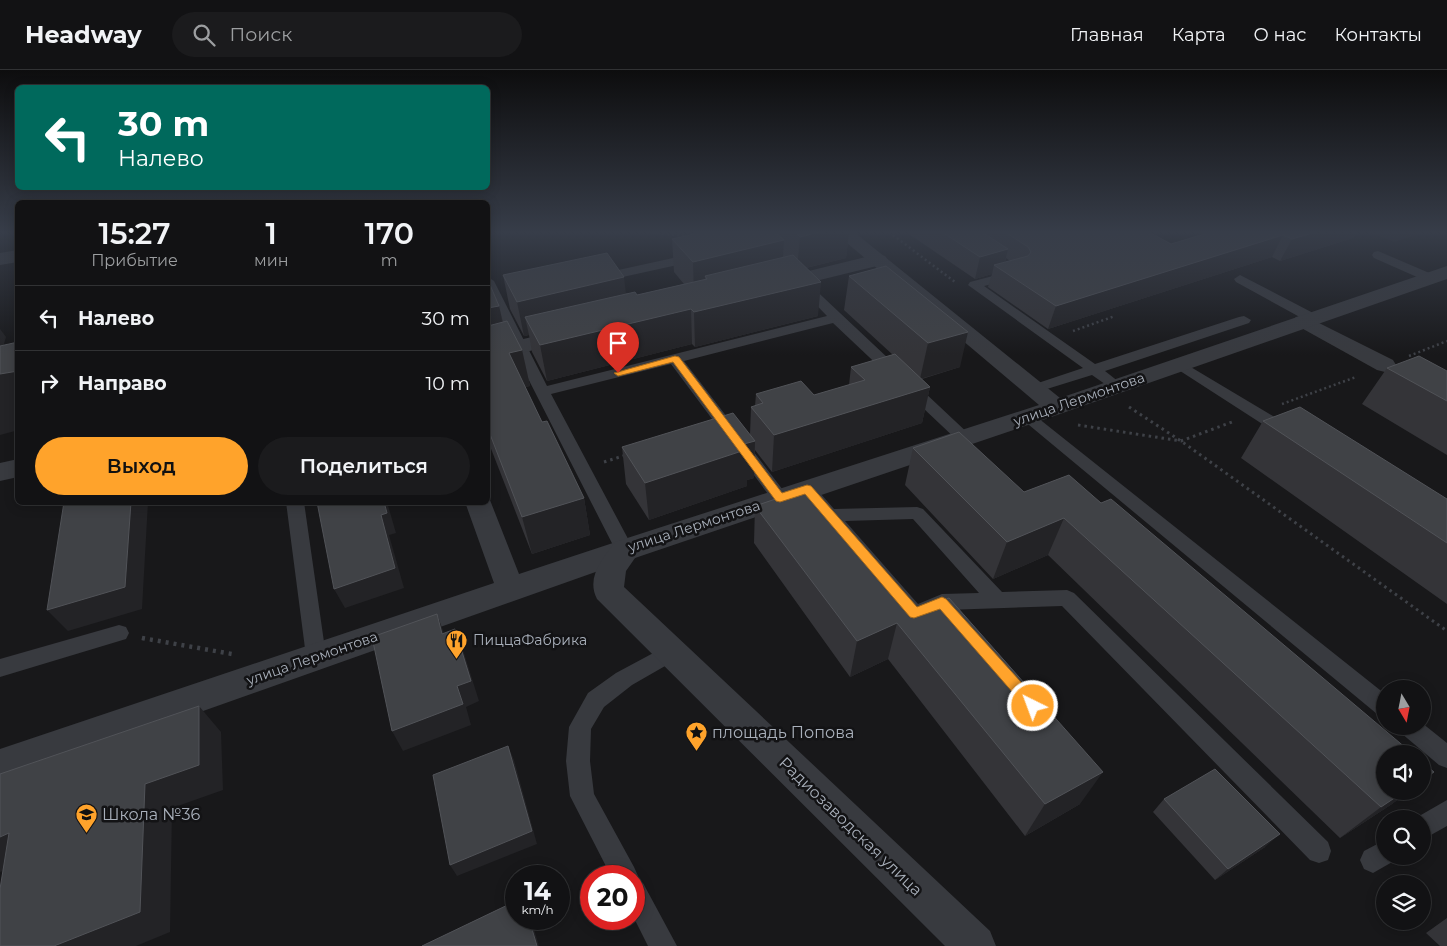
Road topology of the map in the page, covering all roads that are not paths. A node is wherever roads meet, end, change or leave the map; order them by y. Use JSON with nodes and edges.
{"nodes":[{"id":1,"x":626,"y":273,"type":"edge"},
{"id":2,"x":798,"y":273,"type":"edge"},
{"id":3,"x":894,"y":273,"type":"edge"},
{"id":4,"x":1017,"y":273,"type":"edge"},
{"id":5,"x":791,"y":274,"type":"junction"},
{"id":6,"x":1438,"y":275,"type":"edge"},
{"id":7,"x":1240,"y":279,"type":"dead end"},
{"id":8,"x":585,"y":282,"type":"edge"},
{"id":9,"x":490,"y":284,"type":"edge"},
{"id":10,"x":759,"y":289,"type":"edge"},
{"id":11,"x":836,"y":318,"type":"junction"},
{"id":12,"x":1244,"y":320,"type":"dead end"},
{"id":13,"x":1308,"y":320,"type":"junction"},
{"id":14,"x":586,"y":330,"type":"edge"},
{"id":15,"x":519,"y":347,"type":"junction"},
{"id":16,"x":490,"y":354,"type":"edge"},
{"id":17,"x":675,"y":359,"type":"junction"},
{"id":18,"x":1179,"y":364,"type":"junction"},
{"id":19,"x":1092,"y":368,"type":"junction"},
{"id":20,"x":1393,"y":370,"type":"edge"},
{"id":21,"x":1117,"y":386,"type":"junction"},
{"id":22,"x":1034,"y":388,"type":"junction"},
{"id":23,"x":542,"y":392,"type":"junction"},
{"id":24,"x":1056,"y":407,"type":"junction"},
{"id":25,"x":1028,"y":417,"type":"junction"},
{"id":26,"x":964,"y":437,"type":"junction"},
{"id":27,"x":1299,"y":440,"type":"edge"},
{"id":28,"x":15,"y":469,"type":"edge"},
{"id":29,"x":0,"y":472,"type":"edge"},
{"id":30,"x":807,"y":489,"type":"junction"},
{"id":31,"x":780,"y":498,"type":"junction"},
{"id":32,"x":296,"y":505,"type":"edge"},
{"id":33,"x":479,"y":505,"type":"edge"},
{"id":34,"x":829,"y":515,"type":"junction"},
{"id":35,"x":625,"y":550,"type":"junction"},
{"id":36,"x":512,"y":590,"type":"junction"},
{"id":37,"x":998,"y":601,"type":"junction"},
{"id":38,"x":118,"y":633,"type":"road end"},
{"id":39,"x":672,"y":652,"type":"junction"},
{"id":40,"x":316,"y":656,"type":"junction"},
{"id":41,"x":0,"y":668,"type":"edge"},
{"id":42,"x":1376,"y":700,"type":"edge"},
{"id":43,"x":1420,"y":735,"type":"edge"},
{"id":44,"x":1447,"y":757,"type":"edge"},
{"id":45,"x":0,"y":766,"type":"edge"},
{"id":46,"x":1447,"y":812,"type":"edge"},
{"id":47,"x":1431,"y":822,"type":"edge"},
{"id":48,"x":1319,"y":851,"type":"dead end"},
{"id":49,"x":619,"y":865,"type":"edge"},
{"id":50,"x":645,"y":912,"type":"edge"},
{"id":51,"x":663,"y":946,"type":"edge"},
{"id":52,"x":975,"y":946,"type":"edge"}],
"edges":[{"from":1,"to":8,"type":"lane"},
{"from":2,"to":5,"type":"street"},
{"from":3,"to":22,"type":"street"},
{"from":4,"to":19,"type":"lane"},
{"from":5,"to":10,"type":"street"},
{"from":5,"to":11,"type":"lane"},
{"from":6,"to":13,"type":"street","name":"улица Лермонтова"},
{"from":7,"to":13,"type":"lane"},
{"from":9,"to":15,"type":"lane"},
{"from":11,"to":17,"type":"lane"},
{"from":11,"to":26,"type":"lane"},
{"from":12,"to":19,"type":"lane"},
{"from":13,"to":18,"type":"street","name":"улица Лермонтова"},
{"from":13,"to":20,"type":"street"},
{"from":14,"to":15,"type":"street"},
{"from":15,"to":16,"type":"street"},
{"from":15,"to":23,"type":"lane"},
{"from":17,"to":23,"type":"lane"},
{"from":17,"to":31,"type":"lane"},
{"from":18,"to":21,"type":"street","name":"улица Лермонтова"},
{"from":18,"to":27,"type":"lane"},
{"from":19,"to":21,"type":"lane"},
{"from":19,"to":22,"type":"lane"},
{"from":21,"to":24,"type":"street","name":"улица Лермонтова"},
{"from":22,"to":24,"type":"street"},
{"from":23,"to":35,"type":"lane"},
{"from":24,"to":25,"type":"street","name":"улица Лермонтова"},
{"from":25,"to":26,"type":"street","name":"улица Лермонтова"},
{"from":25,"to":42,"type":"lane"},
{"from":26,"to":30,"type":"street","name":"улица Лермонтова"},
{"from":28,"to":29,"type":"street"},
{"from":30,"to":31,"type":"street","name":"улица Лермонтова"},
{"from":30,"to":34,"type":"lane"},
{"from":31,"to":35,"type":"street","name":"улица Лермонтова"},
{"from":32,"to":40,"type":"lane"},
{"from":33,"to":36,"type":"street"},
{"from":34,"to":37,"type":"lane"},
{"from":34,"to":37,"type":"lane"},
{"from":35,"to":36,"type":"street","name":"улица Лермонтова"},
{"from":35,"to":39,"type":"street","name":"Радиозаводская улица"},
{"from":36,"to":40,"type":"street","name":"улица Лермонтова"},
{"from":37,"to":48,"type":"lane"},
{"from":38,"to":41,"type":"lane"},
{"from":39,"to":49,"type":"lane"},
{"from":39,"to":52,"type":"street","name":"Радиозаводская улица"},
{"from":40,"to":45,"type":"street","name":"улица Лермонтова"},
{"from":43,"to":44,"type":"lane"},
{"from":46,"to":47,"type":"lane"},
{"from":50,"to":51,"type":"lane"}]}
